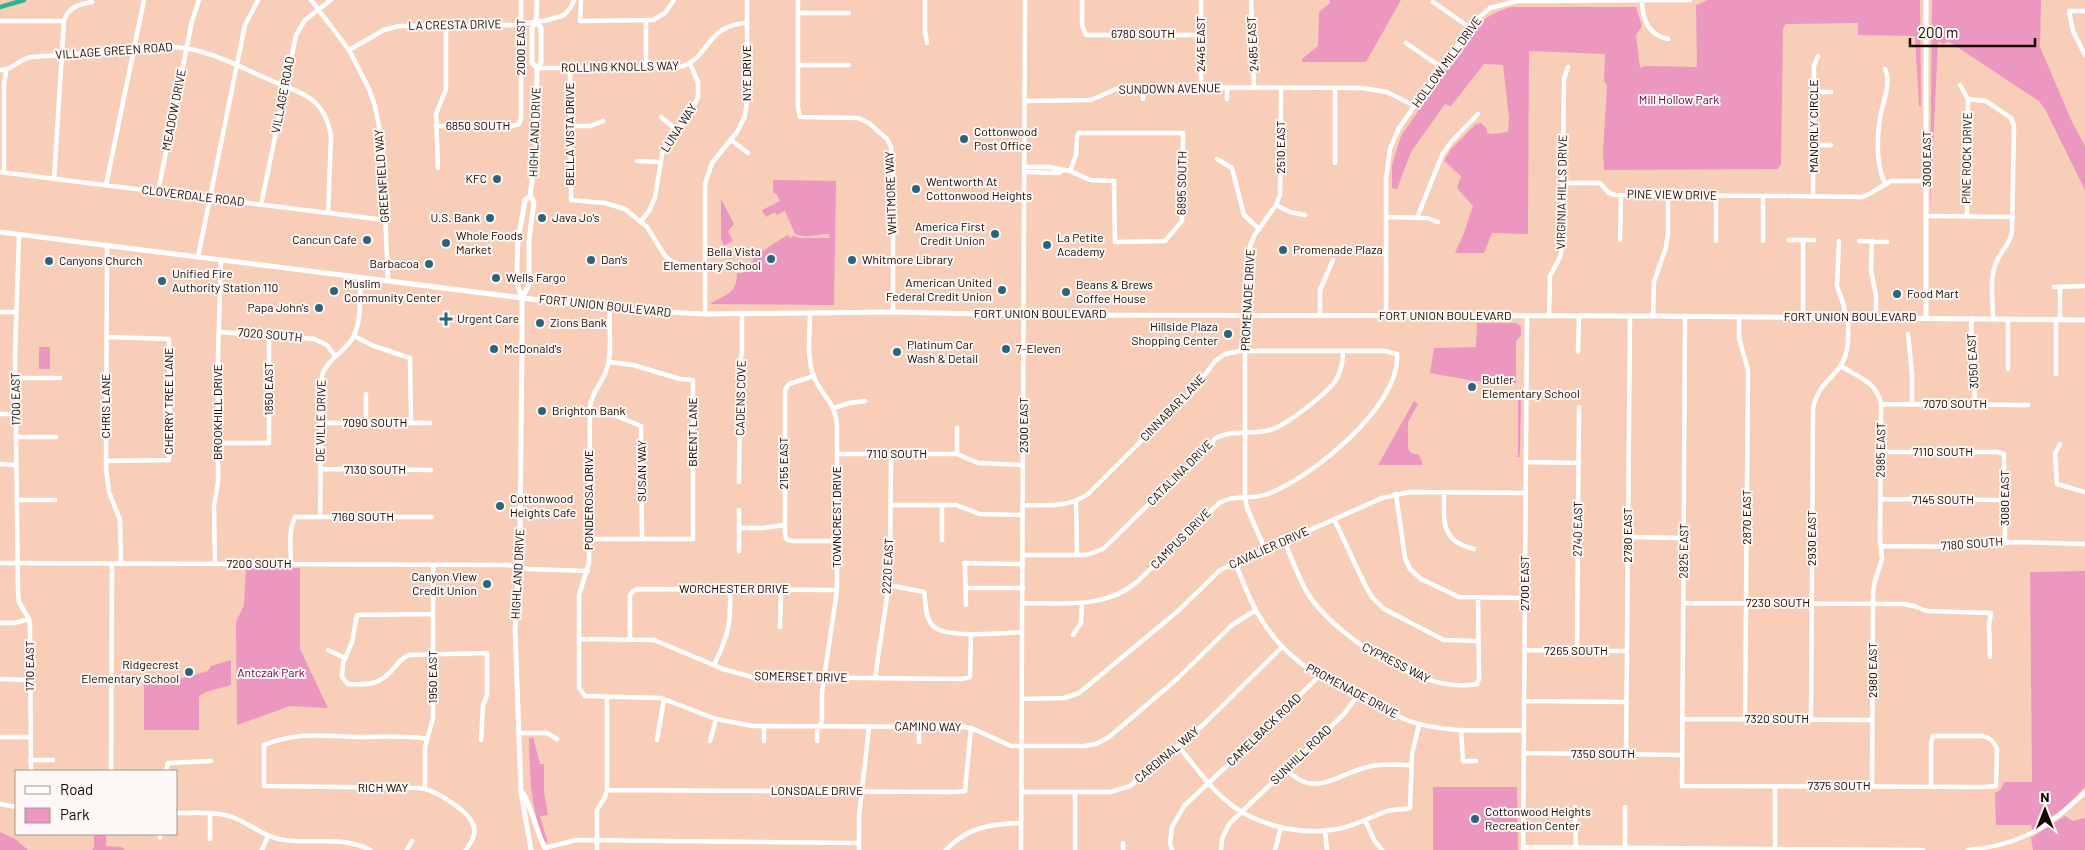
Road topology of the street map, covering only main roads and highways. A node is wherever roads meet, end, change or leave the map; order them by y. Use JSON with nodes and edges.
{"nodes":[{"id":1,"x":537,"y":0,"type":"edge"},
{"id":2,"x":1926,"y":0,"type":"edge"},
{"id":3,"x":536,"y":21,"type":"junction"},
{"id":4,"x":537,"y":68,"type":"junction"},
{"id":5,"x":530,"y":196,"type":"junction"},
{"id":6,"x":0,"y":232,"type":"edge"},
{"id":7,"x":522,"y":298,"type":"junction"},
{"id":8,"x":1926,"y":318,"type":"junction"},
{"id":9,"x":2085,"y":320,"type":"edge"},
{"id":10,"x":521,"y":792,"type":"junction"},
{"id":11,"x":546,"y":849,"type":"edge"},
{"id":12,"x":531,"y":850,"type":"edge"}],
"edges":[{"from":1,"to":3,"type":"main road","name":"HIGHLAND DRIVE"},
{"from":2,"to":8,"type":"main road","name":"3000 EAST"},
{"from":3,"to":4,"type":"main road","name":"HIGHLAND DRIVE"},
{"from":3,"to":4,"type":"main road","name":"HIGHLAND DRIVE"},
{"from":4,"to":5,"type":"main road","name":"HIGHLAND DRIVE"},
{"from":5,"to":7,"type":"main road","name":"HIGHLAND DRIVE"},
{"from":5,"to":7,"type":"main road","name":"HIGHLAND DRIVE"},
{"from":6,"to":7,"type":"main road","name":"FORT UNION BOULEVARD"},
{"from":7,"to":8,"type":"main road","name":"FORT UNION BOULEVARD"},
{"from":7,"to":10,"type":"main road","name":"HIGHLAND DRIVE"},
{"from":8,"to":9,"type":"main road","name":"FORT UNION BOULEVARD"},
{"from":10,"to":11,"type":"main road"},
{"from":10,"to":12,"type":"main road","name":"HIGHLAND DRIVE"}]}
